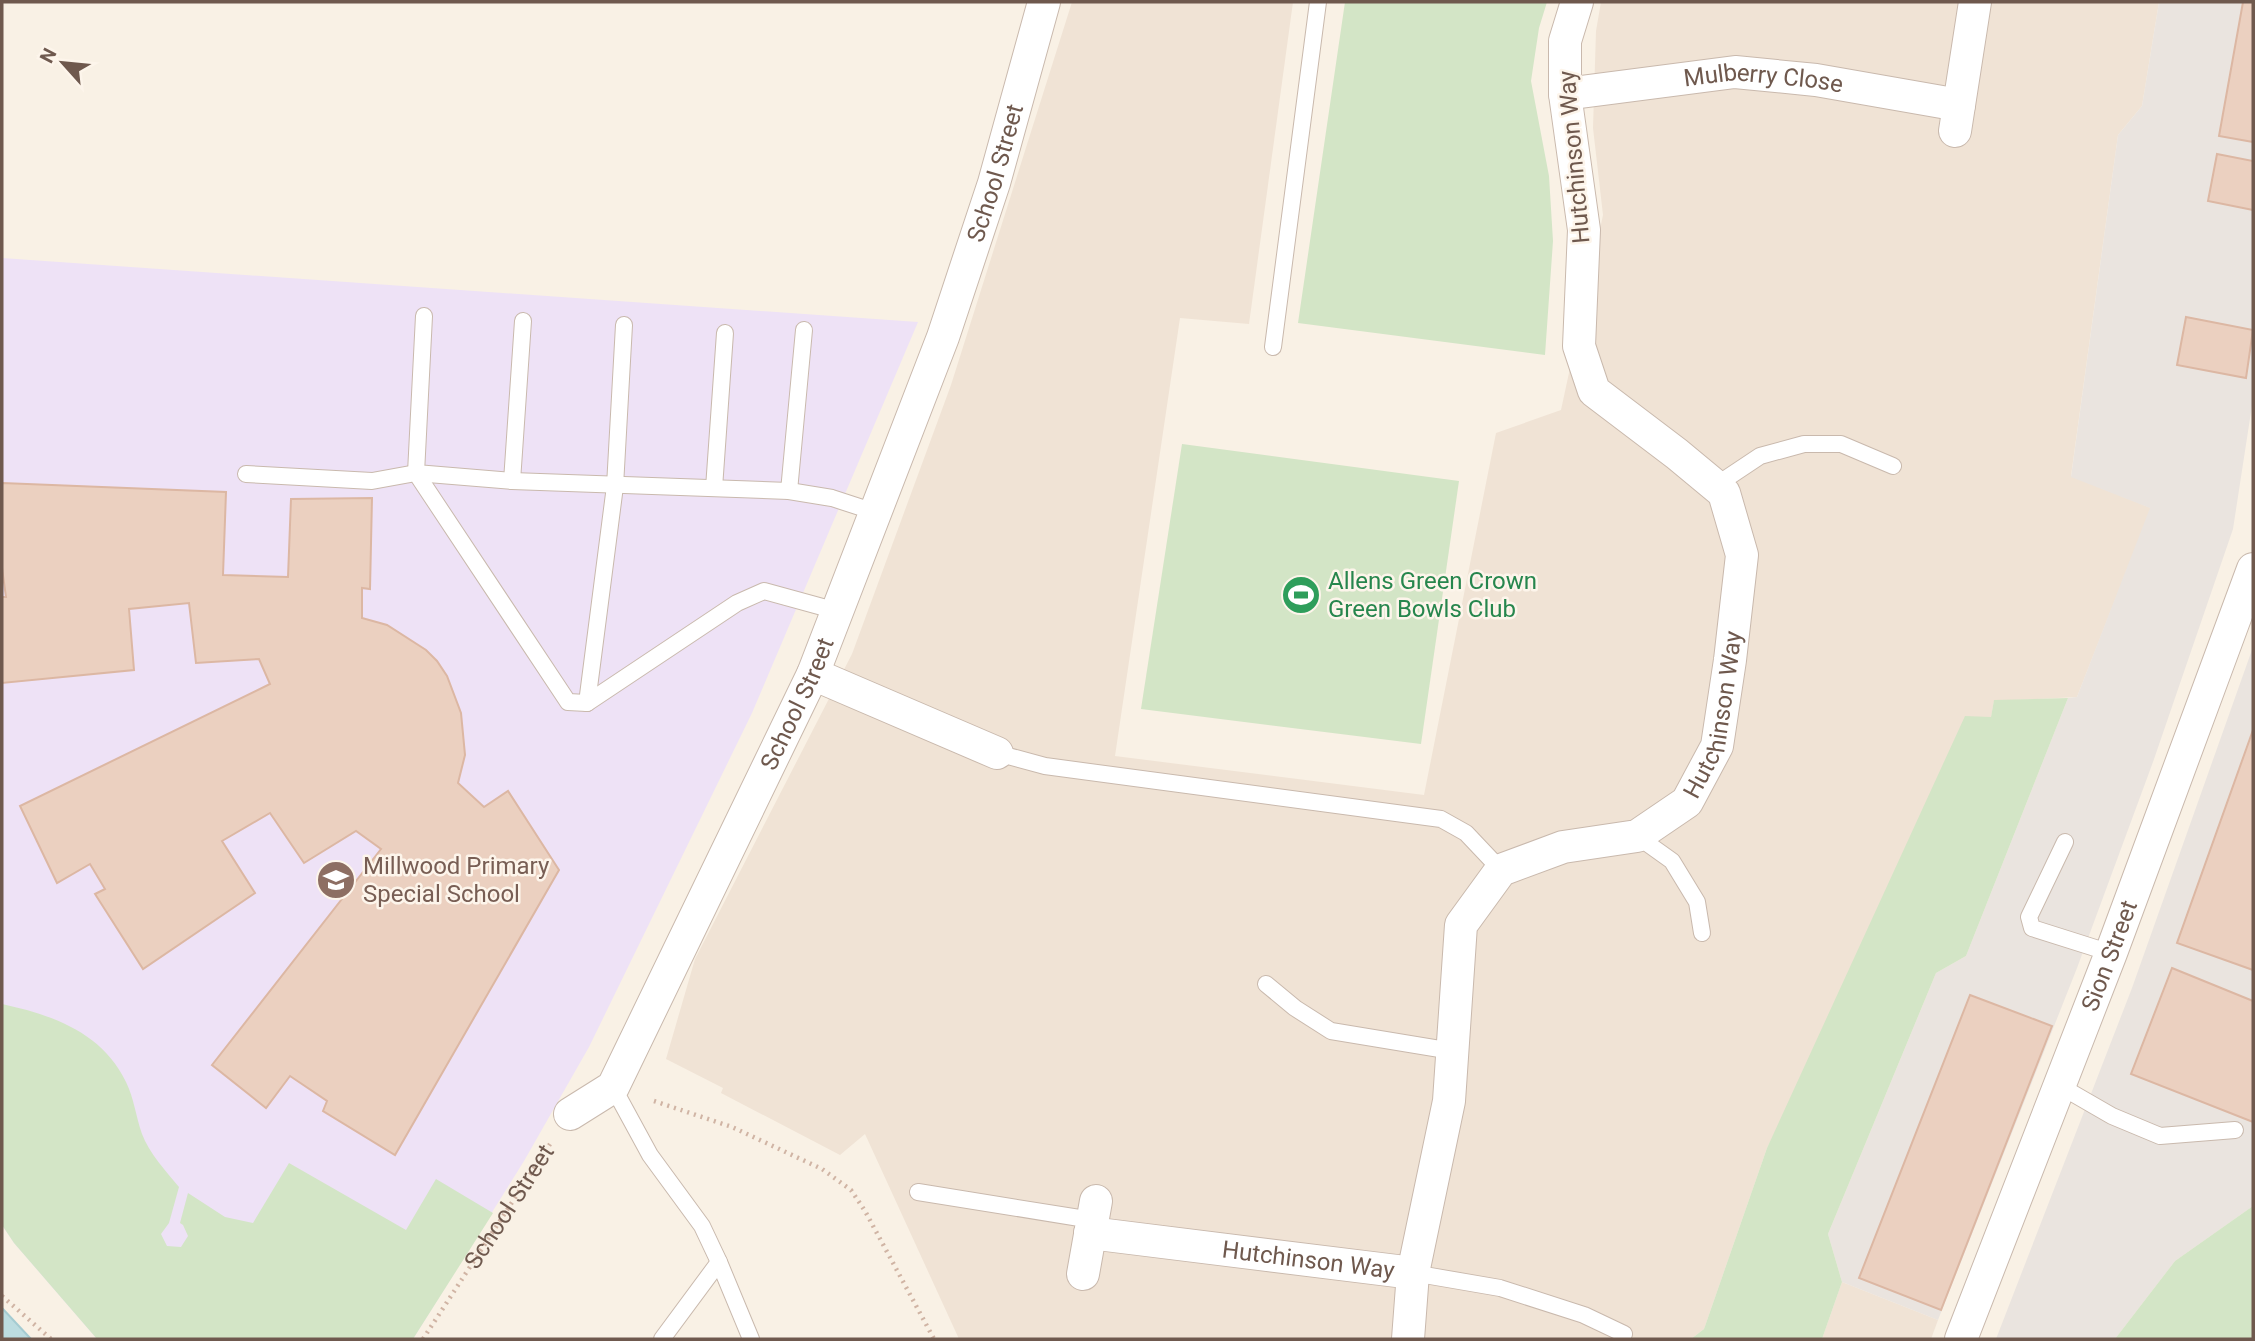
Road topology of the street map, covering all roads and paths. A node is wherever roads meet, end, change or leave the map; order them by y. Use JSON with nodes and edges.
{"nodes":[{"id":1,"x":1044,"y":2,"type":"edge"},
{"id":2,"x":1318,"y":2,"type":"edge"},
{"id":3,"x":1577,"y":2,"type":"edge"},
{"id":4,"x":1975,"y":2,"type":"edge"},
{"id":5,"x":1565,"y":94,"type":"junction"},
{"id":6,"x":424,"y":316,"type":"dead end"},
{"id":7,"x":523,"y":321,"type":"dead end"},
{"id":8,"x":624,"y":326,"type":"dead end"},
{"id":9,"x":804,"y":330,"type":"dead end"},
{"id":10,"x":725,"y":333,"type":"dead end"},
{"id":11,"x":1273,"y":347,"type":"dead end"},
{"id":12,"x":1893,"y":466,"type":"dead end"},
{"id":13,"x":416,"y":473,"type":"junction"},
{"id":14,"x":246,"y":474,"type":"dead end"},
{"id":15,"x":512,"y":481,"type":"junction"},
{"id":16,"x":615,"y":486,"type":"junction"},
{"id":17,"x":1715,"y":486,"type":"junction"},
{"id":18,"x":714,"y":488,"type":"junction"},
{"id":19,"x":789,"y":491,"type":"junction"},
{"id":20,"x":875,"y":512,"type":"junction"},
{"id":21,"x":2253,"y":569,"type":"edge"},
{"id":22,"x":837,"y":611,"type":"junction"},
{"id":23,"x":2245,"y":619,"type":"edge"},
{"id":24,"x":813,"y":674,"type":"junction"},
{"id":25,"x":587,"y":703,"type":"junction"},
{"id":26,"x":997,"y":753,"type":"joint"},
{"id":27,"x":1637,"y":836,"type":"junction"},
{"id":28,"x":2065,"y":842,"type":"dead end"},
{"id":29,"x":1501,"y":870,"type":"junction"},
{"id":30,"x":1702,"y":933,"type":"dead end"},
{"id":31,"x":2112,"y":953,"type":"junction"},
{"id":32,"x":1266,"y":984,"type":"dead end"},
{"id":33,"x":1452,"y":1051,"type":"junction"},
{"id":34,"x":2060,"y":1086,"type":"junction"},
{"id":35,"x":613,"y":1087,"type":"junction"},
{"id":36,"x":570,"y":1114,"type":"joint"},
{"id":37,"x":2235,"y":1130,"type":"dead end"},
{"id":38,"x":918,"y":1192,"type":"dead end"},
{"id":39,"x":1093,"y":1218,"type":"junction"},
{"id":40,"x":719,"y":1262,"type":"junction"},
{"id":41,"x":1413,"y":1273,"type":"junction"},
{"id":42,"x":1083,"y":1274,"type":"dead end"},
{"id":43,"x":2,"y":1296,"type":"edge"},
{"id":44,"x":1624,"y":1334,"type":"dead end"},
{"id":45,"x":51,"y":1339,"type":"edge"},
{"id":46,"x":423,"y":1339,"type":"edge"},
{"id":47,"x":662,"y":1339,"type":"edge"},
{"id":48,"x":751,"y":1339,"type":"edge"},
{"id":49,"x":934,"y":1339,"type":"edge"},
{"id":50,"x":1408,"y":1339,"type":"edge"},
{"id":51,"x":1961,"y":1339,"type":"edge"}],
"edges":[{"from":1,"to":20,"type":"street","name":"School Street"},
{"from":2,"to":11,"type":"lane"},
{"from":3,"to":5,"type":"street","name":"Hutchinson Way"},
{"from":4,"to":5,"type":"street","name":"Mulberry Close"},
{"from":5,"to":17,"type":"street","name":"Hutchinson Way"},
{"from":6,"to":13,"type":"lane"},
{"from":7,"to":15,"type":"lane"},
{"from":8,"to":16,"type":"lane"},
{"from":9,"to":19,"type":"lane"},
{"from":10,"to":18,"type":"lane"},
{"from":12,"to":17,"type":"lane"},
{"from":13,"to":14,"type":"lane"},
{"from":13,"to":15,"type":"lane"},
{"from":13,"to":25,"type":"lane"},
{"from":15,"to":16,"type":"lane"},
{"from":16,"to":18,"type":"lane"},
{"from":16,"to":25,"type":"lane"},
{"from":17,"to":27,"type":"street","name":"Hutchinson Way"},
{"from":18,"to":19,"type":"lane"},
{"from":19,"to":20,"type":"lane"},
{"from":20,"to":22,"type":"street","name":"School Street"},
{"from":21,"to":23,"type":"street","name":"Sion Street"},
{"from":22,"to":24,"type":"street","name":"School Street"},
{"from":22,"to":25,"type":"lane"},
{"from":23,"to":31,"type":"street","name":"Sion Street"},
{"from":24,"to":26,"type":"street"},
{"from":24,"to":35,"type":"street","name":"School Street"},
{"from":26,"to":29,"type":"lane"},
{"from":27,"to":29,"type":"street","name":"Hutchinson Way"},
{"from":27,"to":30,"type":"lane"},
{"from":28,"to":31,"type":"lane"},
{"from":29,"to":33,"type":"street","name":"Hutchinson Way"},
{"from":31,"to":34,"type":"street","name":"Sion Street"},
{"from":32,"to":33,"type":"lane"},
{"from":33,"to":41,"type":"street","name":"Hutchinson Way"},
{"from":34,"to":37,"type":"lane"},
{"from":34,"to":51,"type":"street","name":"Sion Street"},
{"from":35,"to":36,"type":"street"},
{"from":35,"to":40,"type":"lane"},
{"from":35,"to":49,"type":"path"},
{"from":36,"to":46,"type":"path","name":"School Street"},
{"from":38,"to":39,"type":"lane"},
{"from":39,"to":41,"type":"street","name":"Hutchinson Way"},
{"from":39,"to":42,"type":"street"},
{"from":40,"to":47,"type":"lane"},
{"from":40,"to":48,"type":"lane"},
{"from":41,"to":44,"type":"lane"},
{"from":41,"to":50,"type":"street"},
{"from":43,"to":45,"type":"path"}]}
